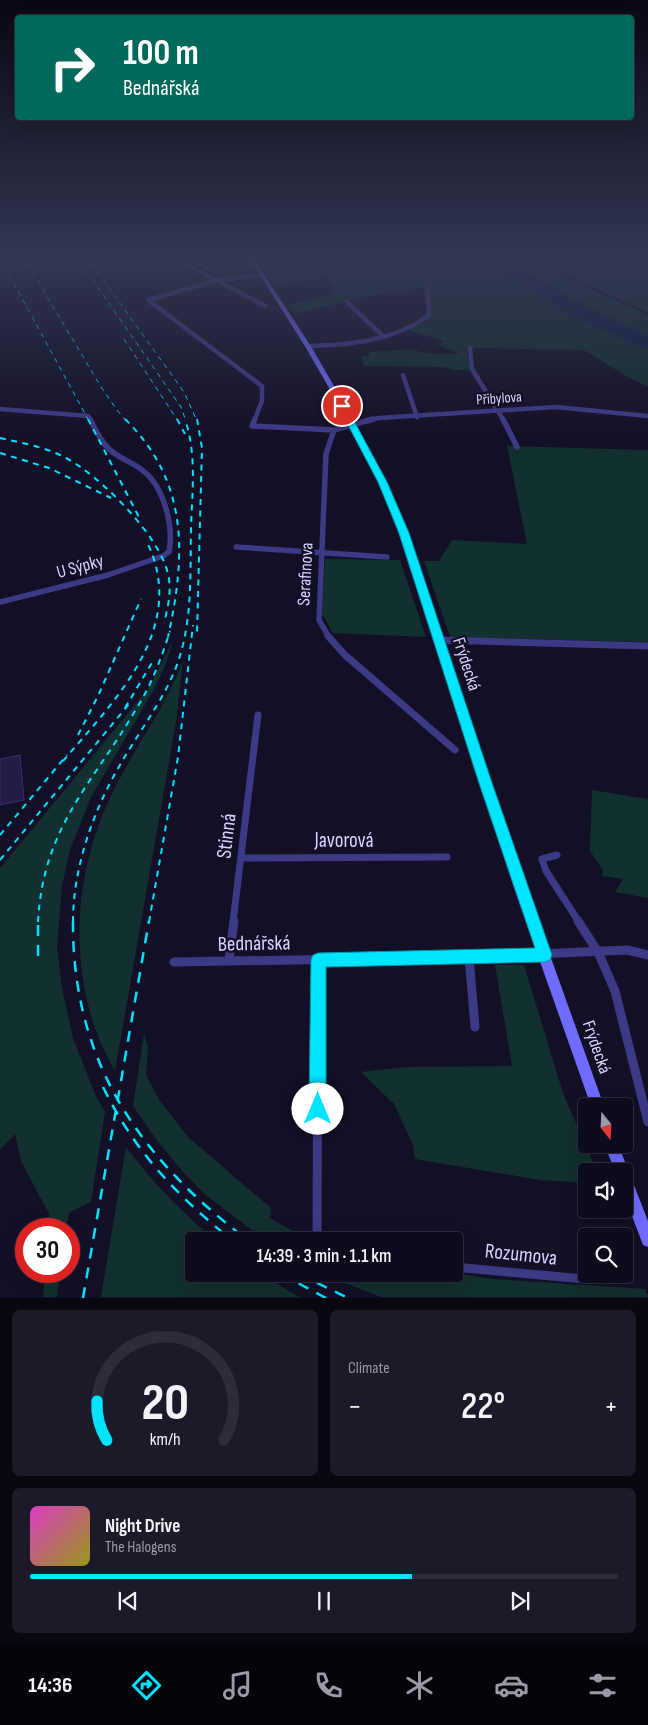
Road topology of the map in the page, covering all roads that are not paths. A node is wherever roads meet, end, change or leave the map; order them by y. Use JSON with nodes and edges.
{"nodes":[{"id":1,"x":170,"y":317,"type":"edge"},
{"id":2,"x":289,"y":317,"type":"edge"},
{"id":3,"x":362,"y":317,"type":"edge"},
{"id":4,"x":427,"y":317,"type":"edge"},
{"id":5,"x":384,"y":337,"type":"junction"},
{"id":6,"x":308,"y":346,"type":"junction"},
{"id":7,"x":470,"y":348,"type":"dead end"},
{"id":8,"x":403,"y":375,"type":"dead end"},
{"id":9,"x":0,"y":409,"type":"edge"},
{"id":10,"x":499,"y":411,"type":"junction"},
{"id":11,"x":648,"y":416,"type":"edge"},
{"id":12,"x":417,"y":417,"type":"junction"},
{"id":13,"x":353,"y":425,"type":"junction"},
{"id":14,"x":334,"y":430,"type":"junction"},
{"id":15,"x":517,"y":447,"type":"dead end"},
{"id":16,"x":236,"y":547,"type":"dead end"},
{"id":17,"x":321,"y":553,"type":"junction"},
{"id":18,"x":166,"y":554,"type":"joint"},
{"id":19,"x":387,"y":557,"type":"dead end"},
{"id":20,"x":0,"y":602,"type":"edge"},
{"id":21,"x":439,"y":640,"type":"junction"},
{"id":22,"x":648,"y":646,"type":"edge"},
{"id":23,"x":258,"y":716,"type":"dead end"},
{"id":24,"x":455,"y":750,"type":"dead end"},
{"id":25,"x":557,"y":856,"type":"dead end"},
{"id":26,"x":447,"y":857,"type":"dead end"},
{"id":27,"x":241,"y":858,"type":"junction"},
{"id":28,"x":598,"y":952,"type":"junction"},
{"id":29,"x":648,"y":954,"type":"edge"},
{"id":30,"x":545,"y":955,"type":"junction"},
{"id":31,"x":469,"y":957,"type":"junction"},
{"id":32,"x":230,"y":960,"type":"junction"},
{"id":33,"x":318,"y":960,"type":"junction"},
{"id":34,"x":174,"y":962,"type":"dead end"},
{"id":35,"x":475,"y":1026,"type":"dead end"},
{"id":36,"x":595,"y":1098,"type":"edge"},
{"id":37,"x":648,"y":1122,"type":"edge"},
{"id":38,"x":633,"y":1199,"type":"edge"},
{"id":39,"x":317,"y":1232,"type":"edge"},
{"id":40,"x":647,"y":1233,"type":"edge"},
{"id":41,"x":463,"y":1268,"type":"edge"},
{"id":42,"x":578,"y":1278,"type":"edge"}],
"edges":[{"from":1,"to":14,"type":"street","name":"Přibylova"},
{"from":2,"to":6,"type":"main road","name":"Frýdecká"},
{"from":3,"to":5,"type":"street"},
{"from":4,"to":5,"type":"street"},
{"from":5,"to":6,"type":"street"},
{"from":6,"to":13,"type":"main road","name":"Frýdecká"},
{"from":7,"to":10,"type":"street"},
{"from":8,"to":12,"type":"street"},
{"from":9,"to":18,"type":"street"},
{"from":10,"to":11,"type":"street","name":"Přibylova"},
{"from":10,"to":12,"type":"street","name":"Přibylova"},
{"from":10,"to":15,"type":"street"},
{"from":12,"to":13,"type":"street","name":"Přibylova"},
{"from":13,"to":14,"type":"street","name":"Přibylova"},
{"from":13,"to":21,"type":"main road","name":"Frýdecká"},
{"from":14,"to":17,"type":"street","name":"Serafinova"},
{"from":16,"to":17,"type":"street"},
{"from":17,"to":19,"type":"street"},
{"from":17,"to":24,"type":"street","name":"Serafinova"},
{"from":18,"to":20,"type":"street","name":"U Sýpky"},
{"from":21,"to":22,"type":"street"},
{"from":21,"to":30,"type":"main road","name":"Frýdecká"},
{"from":23,"to":27,"type":"street","name":"Stinná"},
{"from":25,"to":28,"type":"street"},
{"from":26,"to":27,"type":"street","name":"Javorová"},
{"from":27,"to":32,"type":"street","name":"Stinná"},
{"from":28,"to":29,"type":"street","name":"Bednářská"},
{"from":28,"to":30,"type":"street","name":"Bednářská"},
{"from":28,"to":37,"type":"street"},
{"from":30,"to":31,"type":"street","name":"Bednářská"},
{"from":30,"to":36,"type":"main road","name":"Frýdecká"},
{"from":31,"to":33,"type":"street","name":"Bednářská"},
{"from":31,"to":35,"type":"street"},
{"from":32,"to":33,"type":"street","name":"Bednářská"},
{"from":32,"to":34,"type":"street","name":"Bednářská"},
{"from":33,"to":39,"type":"street"},
{"from":38,"to":40,"type":"main road"},
{"from":41,"to":42,"type":"street","name":"Rozumova"}]}
